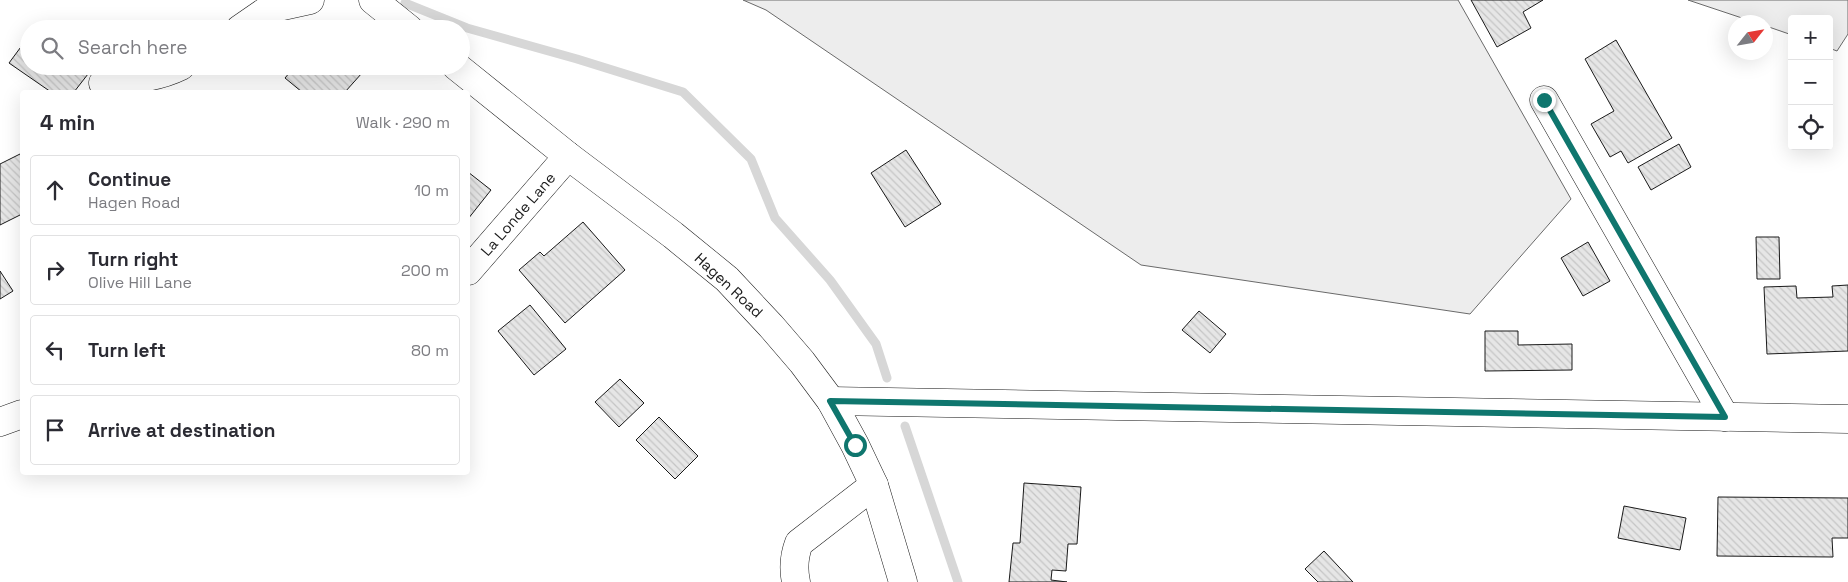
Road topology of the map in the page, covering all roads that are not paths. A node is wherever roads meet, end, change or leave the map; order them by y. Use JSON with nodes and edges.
{"nodes":[{"id":1,"x":310,"y":0,"type":"edge"},
{"id":2,"x":373,"y":0,"type":"edge"},
{"id":3,"x":253,"y":20,"type":"edge"},
{"id":4,"x":398,"y":20,"type":"edge"},
{"id":5,"x":155,"y":75,"type":"edge"},
{"id":6,"x":467,"y":75,"type":"edge"},
{"id":7,"x":103,"y":83,"type":"dead end"},
{"id":8,"x":1544,"y":100,"type":"dead end"},
{"id":9,"x":568,"y":156,"type":"junction"},
{"id":10,"x":470,"y":269,"type":"edge"},
{"id":11,"x":830,"y":401,"type":"junction"},
{"id":12,"x":20,"y":415,"type":"edge"},
{"id":13,"x":1725,"y":417,"type":"junction"},
{"id":14,"x":1848,"y":419,"type":"edge"},
{"id":15,"x":0,"y":422,"type":"edge"},
{"id":16,"x":874,"y":485,"type":"junction"},
{"id":17,"x":796,"y":582,"type":"edge"},
{"id":18,"x":903,"y":582,"type":"edge"}],
"edges":[{"from":1,"to":3,"type":"street"},
{"from":2,"to":4,"type":"street"},
{"from":5,"to":7,"type":"street"},
{"from":6,"to":9,"type":"street","name":"Hagen Road"},
{"from":8,"to":13,"type":"street"},
{"from":9,"to":10,"type":"street","name":"La Londe Lane"},
{"from":9,"to":11,"type":"street","name":"Hagen Road"},
{"from":11,"to":13,"type":"street"},
{"from":11,"to":16,"type":"street","name":"Hagen Road"},
{"from":12,"to":15,"type":"street"},
{"from":13,"to":14,"type":"street"},
{"from":16,"to":17,"type":"street"},
{"from":16,"to":18,"type":"street","name":"Hagen Road"}]}
